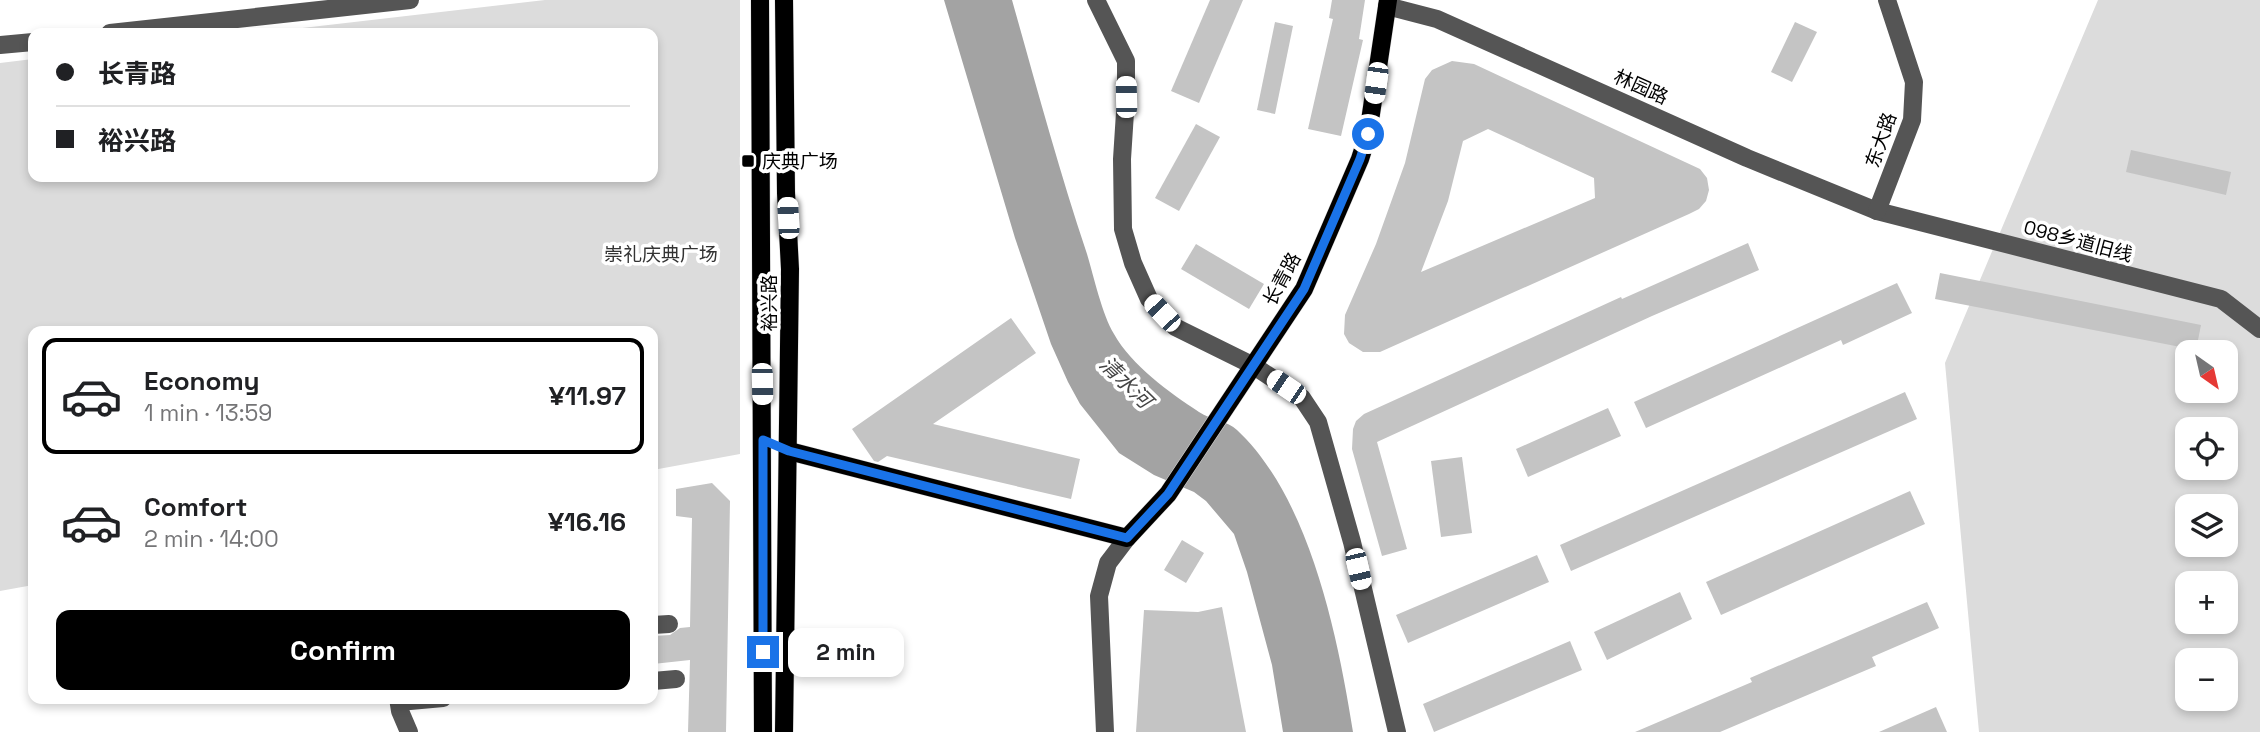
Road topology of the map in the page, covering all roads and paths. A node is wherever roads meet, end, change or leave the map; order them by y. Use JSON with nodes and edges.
{"nodes":[{"id":1,"x":410,"y":0,"type":"edge"},
{"id":2,"x":760,"y":0,"type":"edge"},
{"id":3,"x":784,"y":0,"type":"edge"},
{"id":4,"x":1096,"y":0,"type":"edge"},
{"id":5,"x":1887,"y":0,"type":"edge"},
{"id":6,"x":1387,"y":3,"type":"edge"},
{"id":7,"x":155,"y":28,"type":"edge"},
{"id":8,"x":28,"y":42,"type":"edge"},
{"id":9,"x":0,"y":45,"type":"edge"},
{"id":10,"x":1877,"y":211,"type":"junction"},
{"id":11,"x":2260,"y":329,"type":"edge"},
{"id":12,"x":1254,"y":366,"type":"junction"},
{"id":13,"x":763,"y":440,"type":"junction"},
{"id":14,"x":789,"y":451,"type":"junction"},
{"id":15,"x":1127,"y":538,"type":"junction"},
{"id":16,"x":676,"y":679,"type":"dead end"},
{"id":17,"x":658,"y":681,"type":"edge"},
{"id":18,"x":399,"y":704,"type":"edge"},
{"id":19,"x":409,"y":732,"type":"edge"},
{"id":20,"x":762,"y":732,"type":"edge"},
{"id":21,"x":784,"y":732,"type":"edge"},
{"id":22,"x":1105,"y":732,"type":"edge"},
{"id":23,"x":1397,"y":732,"type":"edge"}],
"edges":[{"from":1,"to":7,"type":"street"},
{"from":2,"to":13,"type":"main road","name":"裕兴路"},
{"from":3,"to":14,"type":"main road","name":"裕兴路"},
{"from":4,"to":12,"type":"street"},
{"from":5,"to":10,"type":"street","name":"东大路"},
{"from":6,"to":10,"type":"street","name":"林园路"},
{"from":6,"to":12,"type":"main road","name":"长青路"},
{"from":8,"to":9,"type":"street"},
{"from":10,"to":11,"type":"street","name":"098乡道旧线"},
{"from":12,"to":15,"type":"main road","name":"长青路"},
{"from":12,"to":23,"type":"street"},
{"from":13,"to":14,"type":"street"},
{"from":13,"to":20,"type":"main road","name":"裕兴路"},
{"from":14,"to":15,"type":"main road"},
{"from":14,"to":21,"type":"main road","name":"裕兴路"},
{"from":15,"to":22,"type":"street"},
{"from":16,"to":17,"type":"street"},
{"from":18,"to":19,"type":"street"}]}
